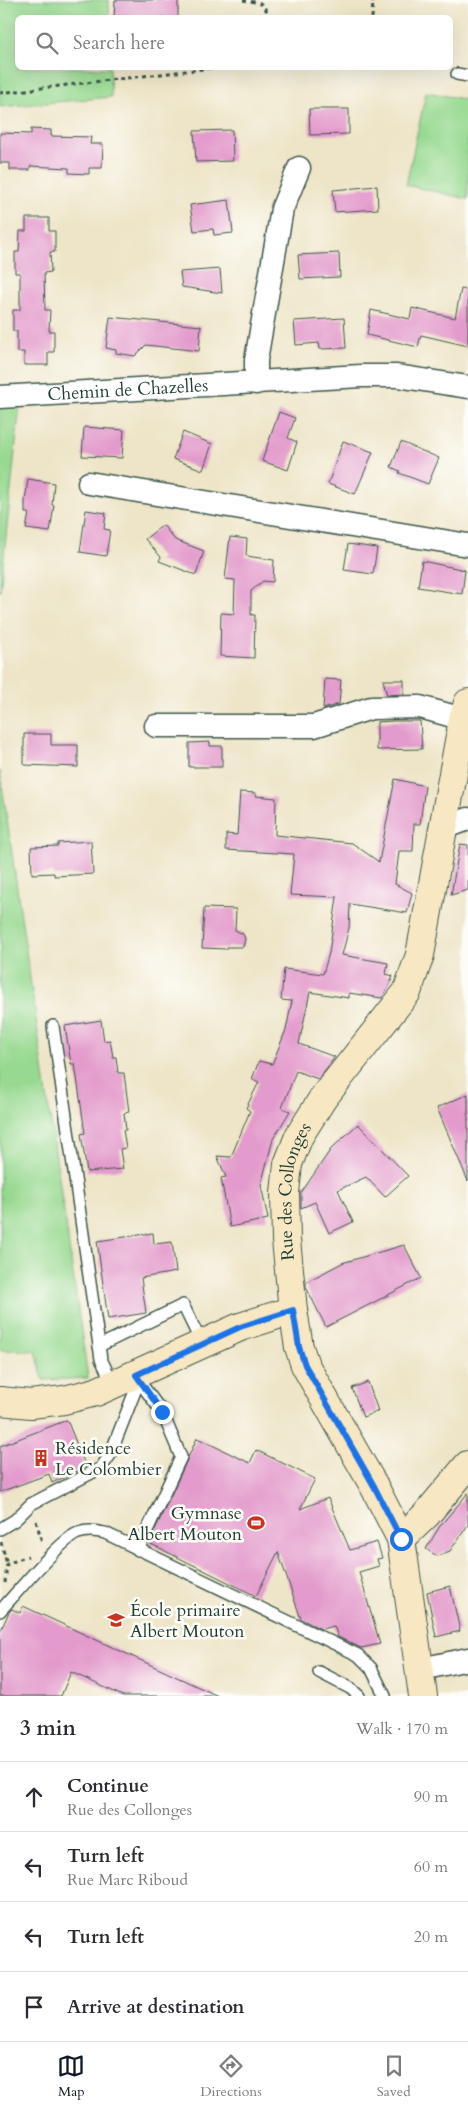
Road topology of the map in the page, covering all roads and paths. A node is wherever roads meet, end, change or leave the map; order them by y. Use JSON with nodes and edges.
{"nodes":[{"id":1,"x":243,"y":0,"type":"edge"},
{"id":2,"x":373,"y":0,"type":"edge"},
{"id":3,"x":270,"y":15,"type":"edge"},
{"id":4,"x":372,"y":15,"type":"edge"},
{"id":5,"x":193,"y":70,"type":"edge"},
{"id":6,"x":0,"y":92,"type":"edge"},
{"id":7,"x":299,"y":168,"type":"dead end"},
{"id":8,"x":256,"y":382,"type":"junction"},
{"id":9,"x":468,"y":388,"type":"edge"},
{"id":10,"x":0,"y":397,"type":"edge"},
{"id":11,"x":89,"y":483,"type":"dead end"},
{"id":12,"x":468,"y":545,"type":"edge"},
{"id":13,"x":465,"y":711,"type":"edge"},
{"id":14,"x":156,"y":726,"type":"dead end"},
{"id":15,"x":456,"y":823,"type":"edge"},
{"id":16,"x":53,"y":1026,"type":"dead end"},
{"id":17,"x":293,"y":1310,"type":"junction"},
{"id":18,"x":202,"y":1344,"type":"junction"},
{"id":19,"x":100,"y":1346,"type":"junction"},
{"id":20,"x":130,"y":1381,"type":"junction"},
{"id":21,"x":0,"y":1401,"type":"edge"},
{"id":22,"x":468,"y":1465,"type":"edge"},
{"id":23,"x":31,"y":1504,"type":"junction"},
{"id":24,"x":0,"y":1529,"type":"edge"},
{"id":25,"x":0,"y":1536,"type":"edge"},
{"id":26,"x":401,"y":1539,"type":"junction"},
{"id":27,"x":40,"y":1546,"type":"dead end"},
{"id":28,"x":138,"y":1550,"type":"junction"},
{"id":29,"x":35,"y":1551,"type":"dead end"},
{"id":30,"x":7,"y":1564,"type":"junction"},
{"id":31,"x":4,"y":1591,"type":"dead end"},
{"id":32,"x":0,"y":1611,"type":"edge"},
{"id":33,"x":468,"y":1659,"type":"edge"},
{"id":34,"x":420,"y":1669,"type":"junction"},
{"id":35,"x":319,"y":1672,"type":"dead end"},
{"id":36,"x":359,"y":1696,"type":"edge"},
{"id":37,"x":385,"y":1696,"type":"edge"},
{"id":38,"x":423,"y":1696,"type":"edge"}],
"edges":[{"from":1,"to":3,"type":"path"},
{"from":2,"to":4,"type":"path"},
{"from":5,"to":6,"type":"path"},
{"from":7,"to":8,"type":"street"},
{"from":8,"to":9,"type":"street","name":"Chemin de Chazelles"},
{"from":8,"to":10,"type":"street","name":"Chemin de Chazelles"},
{"from":11,"to":12,"type":"street"},
{"from":13,"to":14,"type":"street"},
{"from":13,"to":15,"type":"street","name":"Rue des Collonges"},
{"from":15,"to":17,"type":"street","name":"Rue des Collonges"},
{"from":16,"to":19,"type":"lane"},
{"from":17,"to":18,"type":"street"},
{"from":17,"to":26,"type":"street","name":"Rue des Collonges"},
{"from":18,"to":19,"type":"lane"},
{"from":18,"to":20,"type":"street"},
{"from":19,"to":20,"type":"lane"},
{"from":20,"to":21,"type":"street"},
{"from":20,"to":23,"type":"lane"},
{"from":20,"to":28,"type":"lane"},
{"from":22,"to":26,"type":"street"},
{"from":23,"to":24,"type":"lane"},
{"from":23,"to":27,"type":"path"},
{"from":25,"to":30,"type":"path"},
{"from":26,"to":34,"type":"street","name":"Rue des Collonges"},
{"from":28,"to":32,"type":"lane"},
{"from":28,"to":37,"type":"lane"},
{"from":29,"to":30,"type":"path"},
{"from":30,"to":31,"type":"path"},
{"from":33,"to":34,"type":"street"},
{"from":34,"to":38,"type":"street","name":"Rue des Collonges"},
{"from":35,"to":36,"type":"lane"}]}
